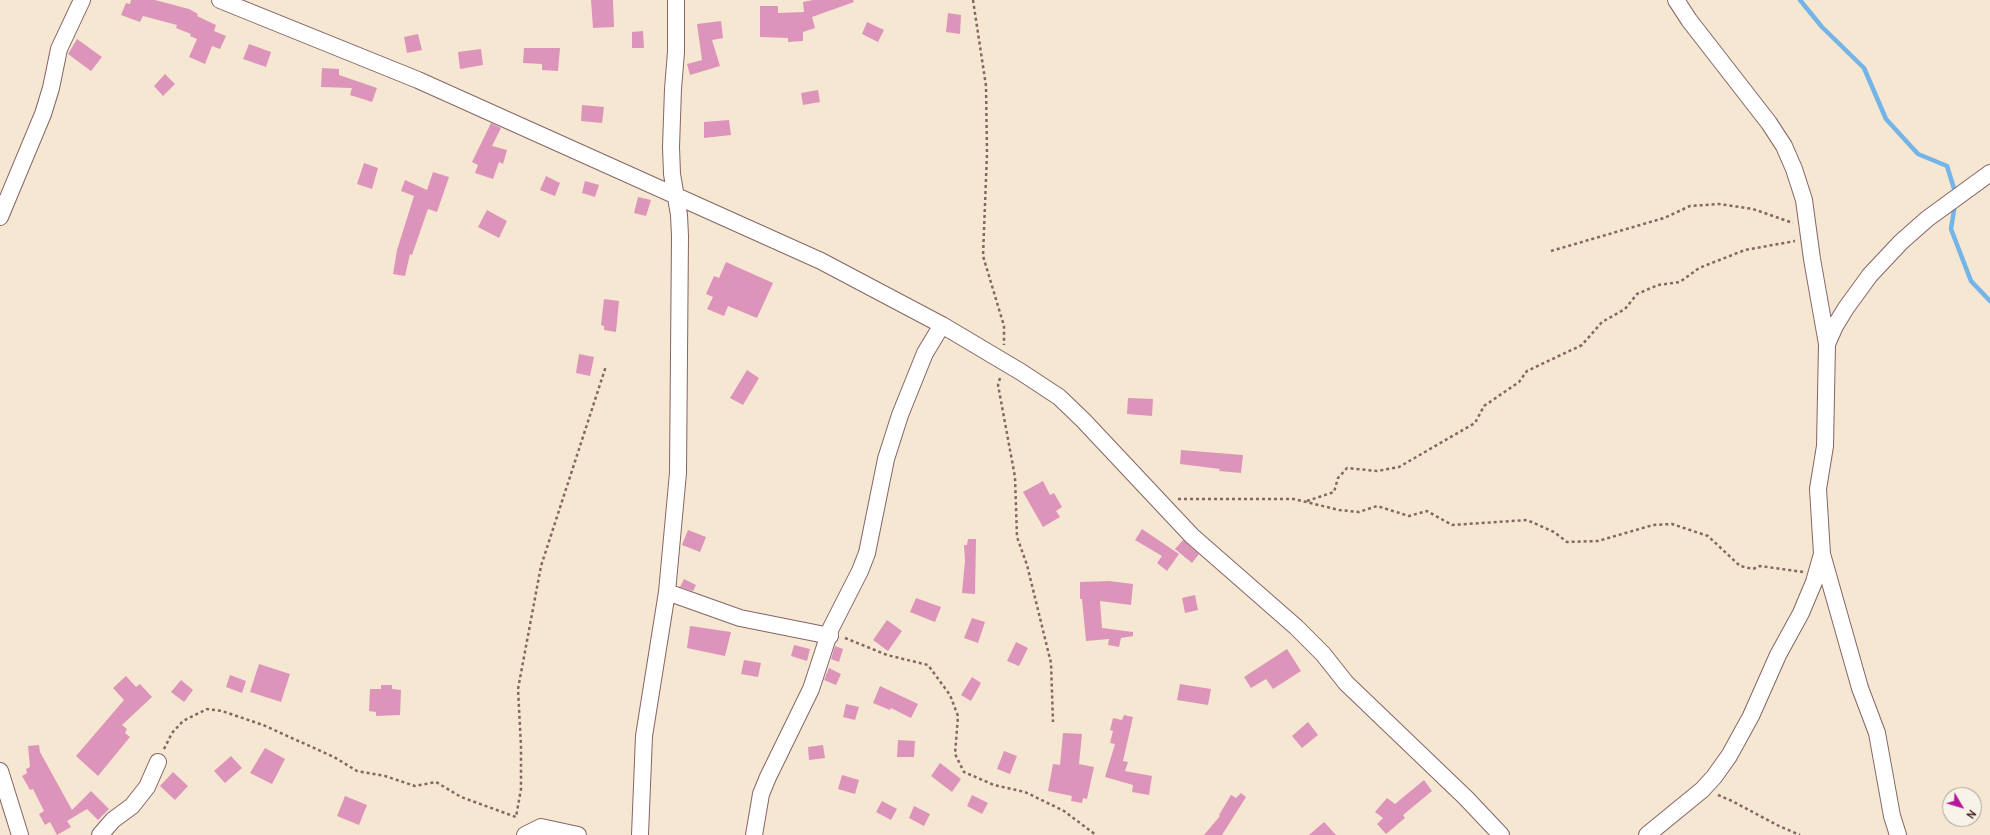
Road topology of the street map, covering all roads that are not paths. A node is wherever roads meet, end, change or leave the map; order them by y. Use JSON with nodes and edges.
{"nodes":[{"id":1,"x":82,"y":0,"type":"edge"},
{"id":2,"x":220,"y":0,"type":"edge"},
{"id":3,"x":676,"y":0,"type":"edge"},
{"id":4,"x":1676,"y":0,"type":"edge"},
{"id":5,"x":1990,"y":172,"type":"edge"},
{"id":6,"x":676,"y":196,"type":"junction"},
{"id":7,"x":0,"y":217,"type":"edge"},
{"id":8,"x":942,"y":325,"type":"junction"},
{"id":9,"x":1827,"y":344,"type":"junction"},
{"id":10,"x":1820,"y":561,"type":"junction"},
{"id":11,"x":667,"y":592,"type":"junction"},
{"id":12,"x":831,"y":632,"type":"junction"},
{"id":13,"x":158,"y":762,"type":"road end"},
{"id":14,"x":0,"y":771,"type":"edge"},
{"id":15,"x":20,"y":835,"type":"edge"},
{"id":16,"x":100,"y":835,"type":"edge"},
{"id":17,"x":525,"y":835,"type":"edge"},
{"id":18,"x":578,"y":835,"type":"edge"},
{"id":19,"x":640,"y":835,"type":"edge"},
{"id":20,"x":754,"y":835,"type":"edge"},
{"id":21,"x":1501,"y":835,"type":"edge"},
{"id":22,"x":1646,"y":835,"type":"edge"},
{"id":23,"x":1898,"y":835,"type":"edge"}],
"edges":[{"from":1,"to":7,"type":"street"},
{"from":2,"to":6,"type":"street"},
{"from":3,"to":6,"type":"street"},
{"from":4,"to":9,"type":"street"},
{"from":5,"to":9,"type":"street"},
{"from":6,"to":8,"type":"street"},
{"from":6,"to":11,"type":"street"},
{"from":8,"to":12,"type":"street"},
{"from":8,"to":21,"type":"street"},
{"from":9,"to":10,"type":"street"},
{"from":10,"to":22,"type":"street"},
{"from":10,"to":23,"type":"street"},
{"from":11,"to":12,"type":"street"},
{"from":11,"to":19,"type":"street"},
{"from":12,"to":20,"type":"street"},
{"from":13,"to":16,"type":"street"},
{"from":14,"to":15,"type":"street"},
{"from":17,"to":18,"type":"street"}]}
